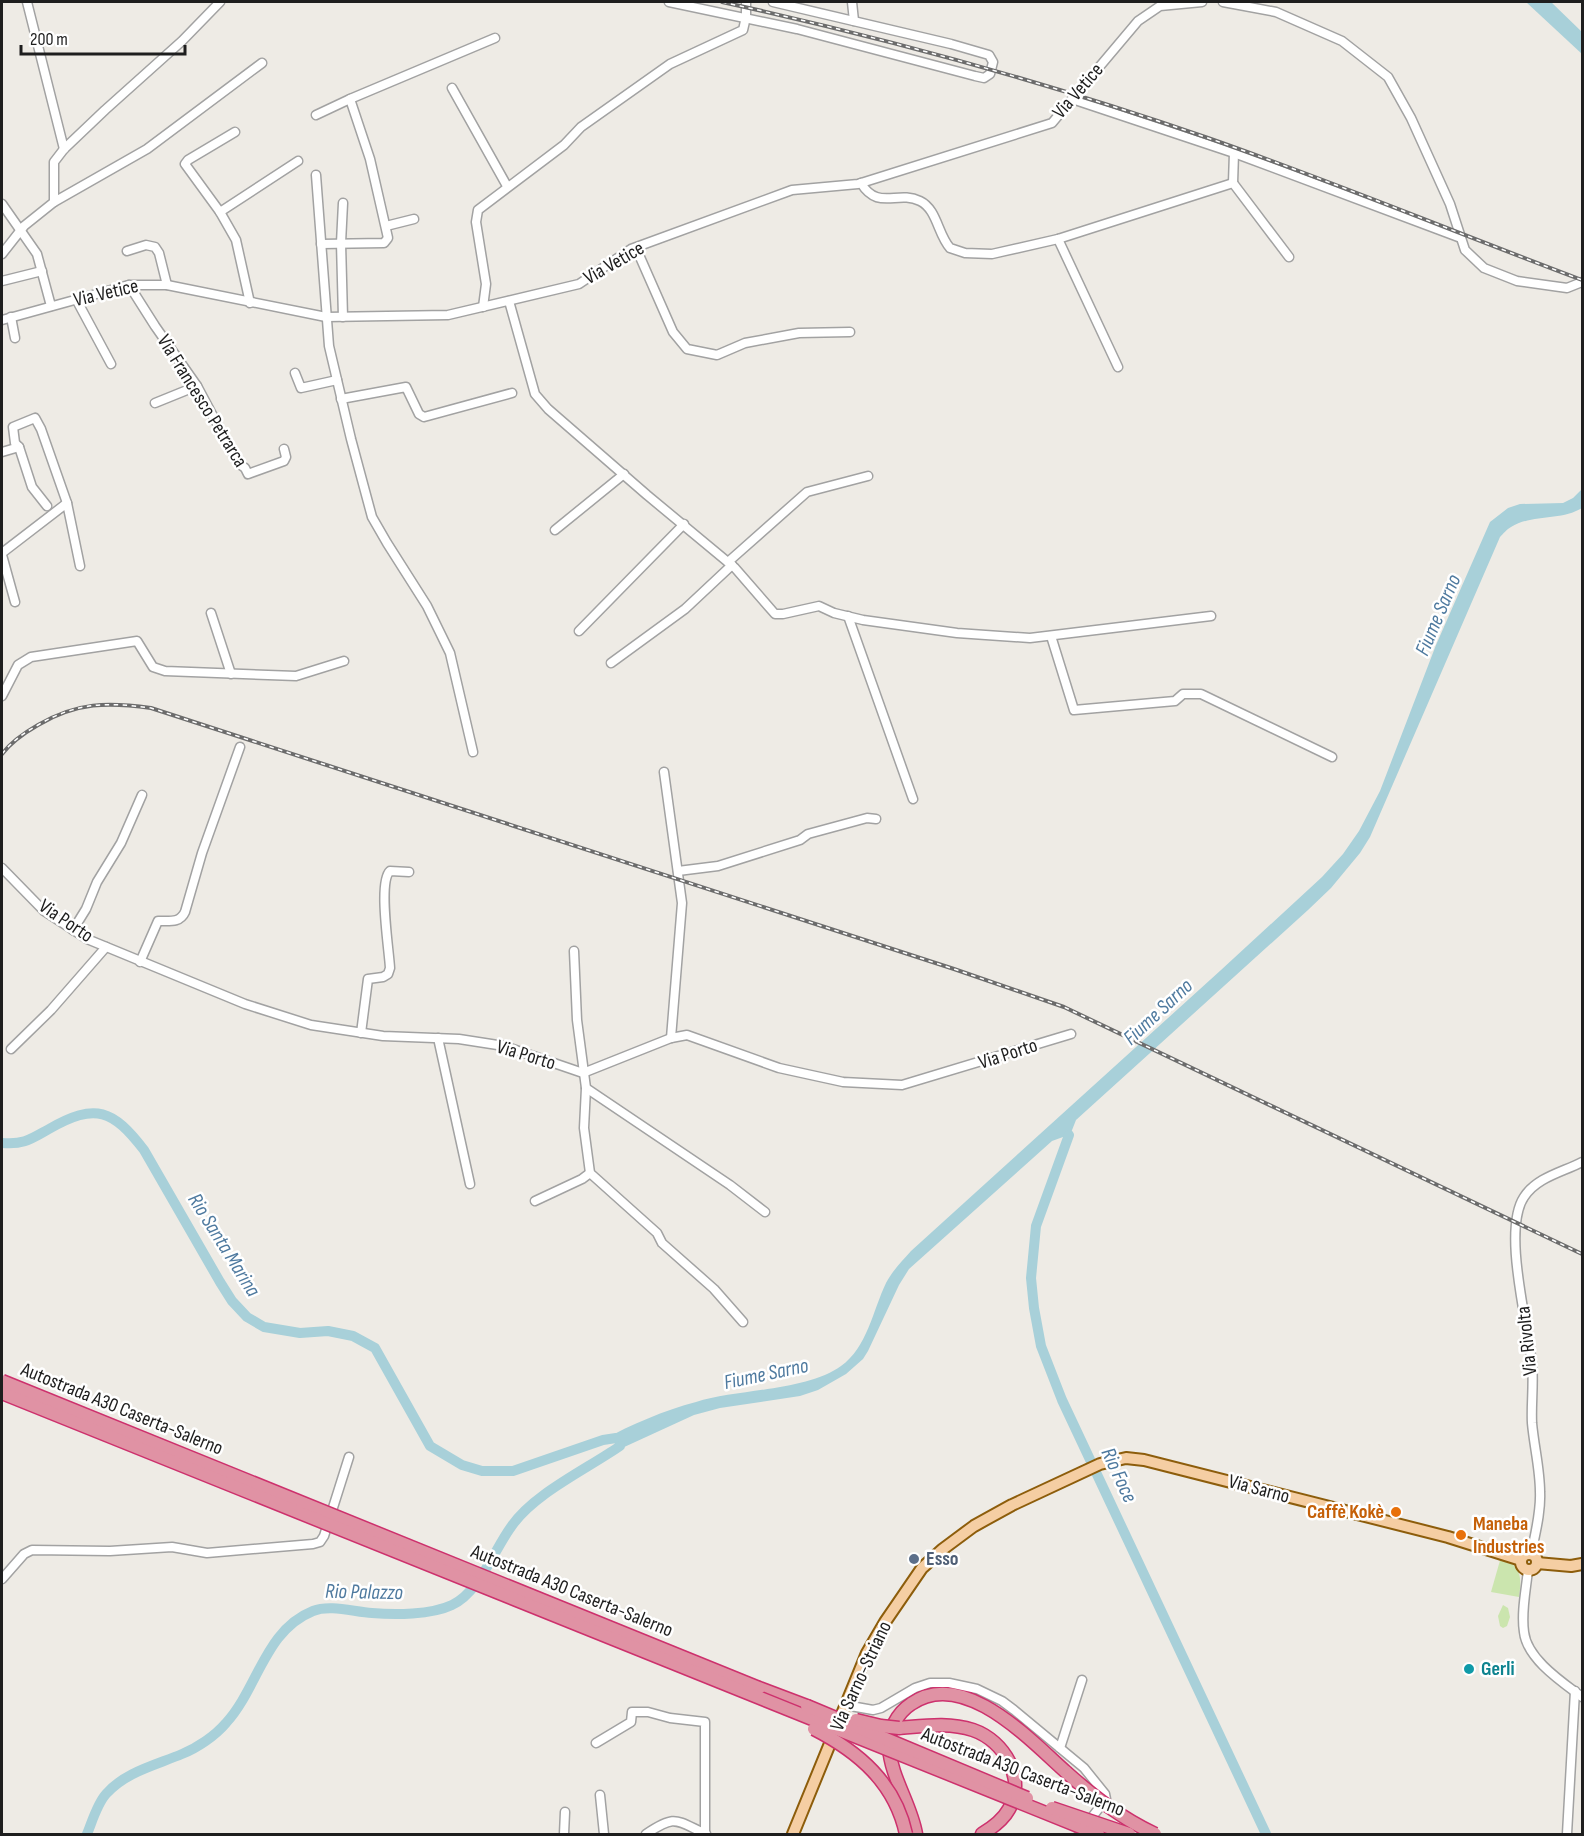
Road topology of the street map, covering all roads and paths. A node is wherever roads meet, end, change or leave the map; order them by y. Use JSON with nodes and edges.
{"nodes":[{"id":1,"x":27,"y":2,"type":"edge"},
{"id":2,"x":220,"y":2,"type":"edge"},
{"id":3,"x":669,"y":2,"type":"edge"},
{"id":4,"x":746,"y":2,"type":"edge"},
{"id":5,"x":773,"y":2,"type":"edge"},
{"id":6,"x":852,"y":2,"type":"edge"},
{"id":7,"x":1202,"y":2,"type":"edge"},
{"id":8,"x":1223,"y":2,"type":"edge"},
{"id":9,"x":1160,"y":4,"type":"edge"},
{"id":10,"x":746,"y":17,"type":"junction"},
{"id":11,"x":854,"y":21,"type":"junction"},
{"id":12,"x":495,"y":38,"type":"dead end"},
{"id":13,"x":262,"y":63,"type":"dead end"},
{"id":14,"x":452,"y":88,"type":"dead end"},
{"id":15,"x":350,"y":99,"type":"junction"},
{"id":16,"x":1072,"y":99,"type":"junction"},
{"id":17,"x":316,"y":115,"type":"dead end"},
{"id":18,"x":235,"y":132,"type":"dead end"},
{"id":19,"x":64,"y":149,"type":"junction"},
{"id":20,"x":1234,"y":153,"type":"junction"},
{"id":21,"x":298,"y":161,"type":"dead end"},
{"id":22,"x":316,"y":175,"type":"dead end"},
{"id":23,"x":861,"y":183,"type":"junction"},
{"id":24,"x":1233,"y":183,"type":"junction"},
{"id":25,"x":507,"y":186,"type":"junction"},
{"id":26,"x":54,"y":202,"type":"junction"},
{"id":27,"x":343,"y":203,"type":"dead end"},
{"id":28,"x":2,"y":204,"type":"edge"},
{"id":29,"x":220,"y":212,"type":"junction"},
{"id":30,"x":414,"y":219,"type":"dead end"},
{"id":31,"x":386,"y":226,"type":"junction"},
{"id":32,"x":21,"y":231,"type":"junction"},
{"id":33,"x":1461,"y":237,"type":"junction"},
{"id":34,"x":1058,"y":239,"type":"junction"},
{"id":35,"x":341,"y":243,"type":"junction"},
{"id":36,"x":321,"y":244,"type":"junction"},
{"id":37,"x":636,"y":248,"type":"junction"},
{"id":38,"x":127,"y":250,"type":"dead end"},
{"id":39,"x":2,"y":254,"type":"edge"},
{"id":40,"x":1289,"y":257,"type":"dead end"},
{"id":41,"x":42,"y":272,"type":"junction"},
{"id":42,"x":2,"y":281,"type":"edge"},
{"id":43,"x":1582,"y":282,"type":"edge"},
{"id":44,"x":129,"y":285,"type":"junction"},
{"id":45,"x":167,"y":285,"type":"junction"},
{"id":46,"x":76,"y":299,"type":"junction"},
{"id":47,"x":509,"y":301,"type":"junction"},
{"id":48,"x":250,"y":303,"type":"junction"},
{"id":49,"x":51,"y":306,"type":"junction"},
{"id":50,"x":483,"y":307,"type":"junction"},
{"id":51,"x":343,"y":316,"type":"junction"},
{"id":52,"x":326,"y":317,"type":"junction"},
{"id":53,"x":6,"y":319,"type":"edge"},
{"id":54,"x":849,"y":332,"type":"dead end"},
{"id":55,"x":15,"y":338,"type":"dead end"},
{"id":56,"x":111,"y":364,"type":"dead end"},
{"id":57,"x":1118,"y":367,"type":"dead end"},
{"id":58,"x":295,"y":373,"type":"dead end"},
{"id":59,"x":337,"y":380,"type":"junction"},
{"id":60,"x":197,"y":386,"type":"junction"},
{"id":61,"x":512,"y":393,"type":"dead end"},
{"id":62,"x":341,"y":399,"type":"junction"},
{"id":63,"x":155,"y":403,"type":"dead end"},
{"id":64,"x":19,"y":447,"type":"junction"},
{"id":65,"x":284,"y":449,"type":"dead end"},
{"id":66,"x":2,"y":452,"type":"edge"},
{"id":67,"x":624,"y":474,"type":"junction"},
{"id":68,"x":868,"y":476,"type":"dead end"},
{"id":69,"x":67,"y":502,"type":"junction"},
{"id":70,"x":47,"y":506,"type":"dead end"},
{"id":71,"x":684,"y":524,"type":"junction"},
{"id":72,"x":555,"y":530,"type":"dead end"},
{"id":73,"x":2,"y":554,"type":"edge"},
{"id":74,"x":730,"y":563,"type":"junction"},
{"id":75,"x":80,"y":566,"type":"dead end"},
{"id":76,"x":15,"y":602,"type":"dead end"},
{"id":77,"x":211,"y":613,"type":"dead end"},
{"id":78,"x":848,"y":616,"type":"junction"},
{"id":79,"x":1211,"y":616,"type":"dead end"},
{"id":80,"x":579,"y":631,"type":"dead end"},
{"id":81,"x":1051,"y":636,"type":"junction"},
{"id":82,"x":344,"y":661,"type":"dead end"},
{"id":83,"x":611,"y":663,"type":"dead end"},
{"id":84,"x":231,"y":674,"type":"junction"},
{"id":85,"x":2,"y":696,"type":"edge"},
{"id":86,"x":240,"y":747,"type":"dead end"},
{"id":87,"x":473,"y":752,"type":"dead end"},
{"id":88,"x":1332,"y":757,"type":"dead end"},
{"id":89,"x":664,"y":772,"type":"dead end"},
{"id":90,"x":142,"y":795,"type":"dead end"},
{"id":91,"x":913,"y":799,"type":"dead end"},
{"id":92,"x":876,"y":819,"type":"dead end"},
{"id":93,"x":2,"y":868,"type":"edge"},
{"id":94,"x":678,"y":871,"type":"junction"},
{"id":95,"x":409,"y":872,"type":"dead end"},
{"id":96,"x":74,"y":930,"type":"junction"},
{"id":97,"x":106,"y":947,"type":"junction"},
{"id":98,"x":574,"y":951,"type":"dead end"},
{"id":99,"x":140,"y":962,"type":"junction"},
{"id":100,"x":361,"y":1033,"type":"junction"},
{"id":101,"x":1071,"y":1034,"type":"dead end"},
{"id":102,"x":438,"y":1038,"type":"junction"},
{"id":103,"x":671,"y":1038,"type":"junction"},
{"id":104,"x":11,"y":1049,"type":"dead end"},
{"id":105,"x":583,"y":1073,"type":"junction"},
{"id":106,"x":586,"y":1088,"type":"junction"},
{"id":107,"x":1582,"y":1162,"type":"edge"},
{"id":108,"x":590,"y":1173,"type":"junction"},
{"id":109,"x":470,"y":1184,"type":"dead end"},
{"id":110,"x":535,"y":1201,"type":"dead end"},
{"id":111,"x":765,"y":1212,"type":"dead end"},
{"id":112,"x":743,"y":1322,"type":"dead end"},
{"id":113,"x":2,"y":1381,"type":"edge"},
{"id":114,"x":2,"y":1393,"type":"edge"},
{"id":115,"x":349,"y":1457,"type":"dead end"},
{"id":116,"x":1086,"y":1471,"type":"joint"},
{"id":117,"x":1529,"y":1562,"type":"junction"},
{"id":118,"x":1582,"y":1564,"type":"edge"},
{"id":119,"x":2,"y":1579,"type":"edge"},
{"id":120,"x":1082,"y":1680,"type":"dead end"},
{"id":121,"x":1575,"y":1691,"type":"junction"},
{"id":122,"x":754,"y":1698,"type":"junction"},
{"id":123,"x":1582,"y":1698,"type":"edge"},
{"id":124,"x":845,"y":1705,"type":"junction"},
{"id":125,"x":807,"y":1706,"type":"junction"},
{"id":126,"x":596,"y":1743,"type":"dead end"},
{"id":127,"x":1060,"y":1748,"type":"junction"},
{"id":128,"x":600,"y":1796,"type":"dead end"},
{"id":129,"x":565,"y":1812,"type":"dead end"},
{"id":130,"x":564,"y":1834,"type":"edge"},
{"id":131,"x":604,"y":1834,"type":"edge"},
{"id":132,"x":646,"y":1834,"type":"edge"},
{"id":133,"x":705,"y":1834,"type":"edge"},
{"id":134,"x":793,"y":1834,"type":"edge"},
{"id":135,"x":906,"y":1834,"type":"edge"},
{"id":136,"x":916,"y":1834,"type":"edge"},
{"id":137,"x":982,"y":1834,"type":"edge"},
{"id":138,"x":1079,"y":1834,"type":"edge"},
{"id":139,"x":1098,"y":1834,"type":"edge"},
{"id":140,"x":1130,"y":1834,"type":"edge"},
{"id":141,"x":1155,"y":1834,"type":"edge"},
{"id":142,"x":1567,"y":1834,"type":"edge"}],
"edges":[{"from":1,"to":19,"type":"street"},
{"from":2,"to":19,"type":"street"},
{"from":3,"to":10,"type":"street"},
{"from":4,"to":10,"type":"street"},
{"from":5,"to":11,"type":"street"},
{"from":6,"to":11,"type":"street"},
{"from":7,"to":9,"type":"street","name":"Via Vetice"},
{"from":8,"to":33,"type":"street"},
{"from":9,"to":16,"type":"street","name":"Via Vetice"},
{"from":10,"to":11,"type":"street"},
{"from":10,"to":25,"type":"street"},
{"from":12,"to":15,"type":"street"},
{"from":13,"to":26,"type":"street"},
{"from":14,"to":25,"type":"street"},
{"from":15,"to":17,"type":"street"},
{"from":15,"to":31,"type":"street"},
{"from":16,"to":20,"type":"street"},
{"from":16,"to":23,"type":"street","name":"Via Vetice"},
{"from":18,"to":29,"type":"street"},
{"from":19,"to":26,"type":"street"},
{"from":20,"to":24,"type":"street"},
{"from":20,"to":33,"type":"street"},
{"from":21,"to":29,"type":"street"},
{"from":22,"to":36,"type":"street"},
{"from":23,"to":34,"type":"street"},
{"from":23,"to":37,"type":"street","name":"Via Vetice"},
{"from":24,"to":34,"type":"street"},
{"from":24,"to":40,"type":"street"},
{"from":25,"to":50,"type":"street"},
{"from":26,"to":32,"type":"street"},
{"from":27,"to":35,"type":"street"},
{"from":28,"to":32,"type":"street"},
{"from":29,"to":48,"type":"street"},
{"from":30,"to":31,"type":"street"},
{"from":31,"to":35,"type":"street"},
{"from":32,"to":39,"type":"street"},
{"from":32,"to":41,"type":"street"},
{"from":33,"to":43,"type":"street"},
{"from":34,"to":57,"type":"street"},
{"from":35,"to":36,"type":"street"},
{"from":35,"to":51,"type":"street"},
{"from":36,"to":52,"type":"street"},
{"from":37,"to":47,"type":"street","name":"Via Vetice"},
{"from":37,"to":54,"type":"street"},
{"from":38,"to":45,"type":"street"},
{"from":41,"to":42,"type":"street"},
{"from":41,"to":49,"type":"street"},
{"from":44,"to":45,"type":"street","name":"Via Vetice"},
{"from":44,"to":46,"type":"street","name":"Via Vetice"},
{"from":44,"to":60,"type":"street","name":"Via Francesco Petrarca"},
{"from":45,"to":48,"type":"street","name":"Via Vetice"},
{"from":46,"to":49,"type":"street","name":"Via Vetice"},
{"from":46,"to":56,"type":"street"},
{"from":47,"to":50,"type":"street","name":"Via Vetice"},
{"from":47,"to":67,"type":"street"},
{"from":48,"to":52,"type":"street","name":"Via Vetice"},
{"from":49,"to":53,"type":"street","name":"Via Vetice"},
{"from":50,"to":51,"type":"street","name":"Via Vetice"},
{"from":51,"to":52,"type":"street","name":"Via Vetice"},
{"from":52,"to":59,"type":"street"},
{"from":53,"to":55,"type":"street"},
{"from":58,"to":59,"type":"street"},
{"from":59,"to":62,"type":"street"},
{"from":60,"to":63,"type":"street"},
{"from":60,"to":65,"type":"street","name":"Via Francesco Petrarca"},
{"from":61,"to":62,"type":"street"},
{"from":62,"to":87,"type":"street"},
{"from":64,"to":66,"type":"street"},
{"from":64,"to":69,"type":"street"},
{"from":64,"to":70,"type":"street"},
{"from":67,"to":71,"type":"street"},
{"from":67,"to":72,"type":"street"},
{"from":68,"to":74,"type":"street"},
{"from":69,"to":73,"type":"street"},
{"from":69,"to":75,"type":"street"},
{"from":71,"to":74,"type":"street"},
{"from":71,"to":80,"type":"street"},
{"from":73,"to":76,"type":"street"},
{"from":74,"to":78,"type":"street"},
{"from":74,"to":83,"type":"street"},
{"from":77,"to":84,"type":"street"},
{"from":78,"to":81,"type":"street"},
{"from":78,"to":91,"type":"street"},
{"from":79,"to":81,"type":"street"},
{"from":81,"to":88,"type":"street"},
{"from":82,"to":84,"type":"street"},
{"from":84,"to":85,"type":"street"},
{"from":86,"to":99,"type":"street"},
{"from":89,"to":94,"type":"street"},
{"from":90,"to":96,"type":"street"},
{"from":92,"to":94,"type":"street"},
{"from":93,"to":96,"type":"street","name":"Via Porto"},
{"from":94,"to":103,"type":"street"},
{"from":95,"to":100,"type":"street"},
{"from":96,"to":97,"type":"street","name":"Via Porto"},
{"from":97,"to":99,"type":"street","name":"Via Porto"},
{"from":97,"to":104,"type":"street"},
{"from":98,"to":105,"type":"street"},
{"from":99,"to":100,"type":"street","name":"Via Porto"},
{"from":100,"to":102,"type":"street","name":"Via Porto"},
{"from":101,"to":103,"type":"street","name":"Via Porto"},
{"from":102,"to":105,"type":"street","name":"Via Porto"},
{"from":102,"to":109,"type":"street"},
{"from":103,"to":105,"type":"street","name":"Via Porto"},
{"from":105,"to":106,"type":"street"},
{"from":106,"to":108,"type":"street"},
{"from":106,"to":111,"type":"street"},
{"from":107,"to":117,"type":"street","name":"Via Rivolta"},
{"from":108,"to":110,"type":"street"},
{"from":108,"to":112,"type":"street"},
{"from":113,"to":125,"type":"highway","name":"Autostrada A30 Caserta-Salerno","bridge":true},
{"from":114,"to":122,"type":"highway","name":"Autostrada A30 Caserta-Salerno","bridge":true},
{"from":115,"to":119,"type":"street"},
{"from":116,"to":117,"type":"main road","name":"Via Sarno"},
{"from":116,"to":124,"type":"main road","name":"Via Sarno-Striano"},
{"from":117,"to":118,"type":"main road","name":"Via Sarno"},
{"from":117,"to":121,"type":"street","name":"Via Rivolta"},
{"from":120,"to":127,"type":"street"},
{"from":121,"to":123,"type":"street","name":"Via Rivolta"},
{"from":121,"to":142,"type":"street"},
{"from":122,"to":135,"type":"highway","bridge":true},
{"from":122,"to":139,"type":"highway","name":"Autostrada A30 Caserta-Salerno","bridge":true},
{"from":124,"to":127,"type":"street"},
{"from":124,"to":134,"type":"main road","name":"Via Sarno-Striano"},
{"from":125,"to":137,"type":"highway","bridge":true},
{"from":125,"to":140,"type":"highway","name":"Autostrada A30 Caserta-Salerno","bridge":true},
{"from":126,"to":133,"type":"street"},
{"from":127,"to":138,"type":"street"},
{"from":128,"to":131,"type":"street"},
{"from":129,"to":130,"type":"street"},
{"from":132,"to":133,"type":"street"},
{"from":136,"to":141,"type":"highway","bridge":true}]}
